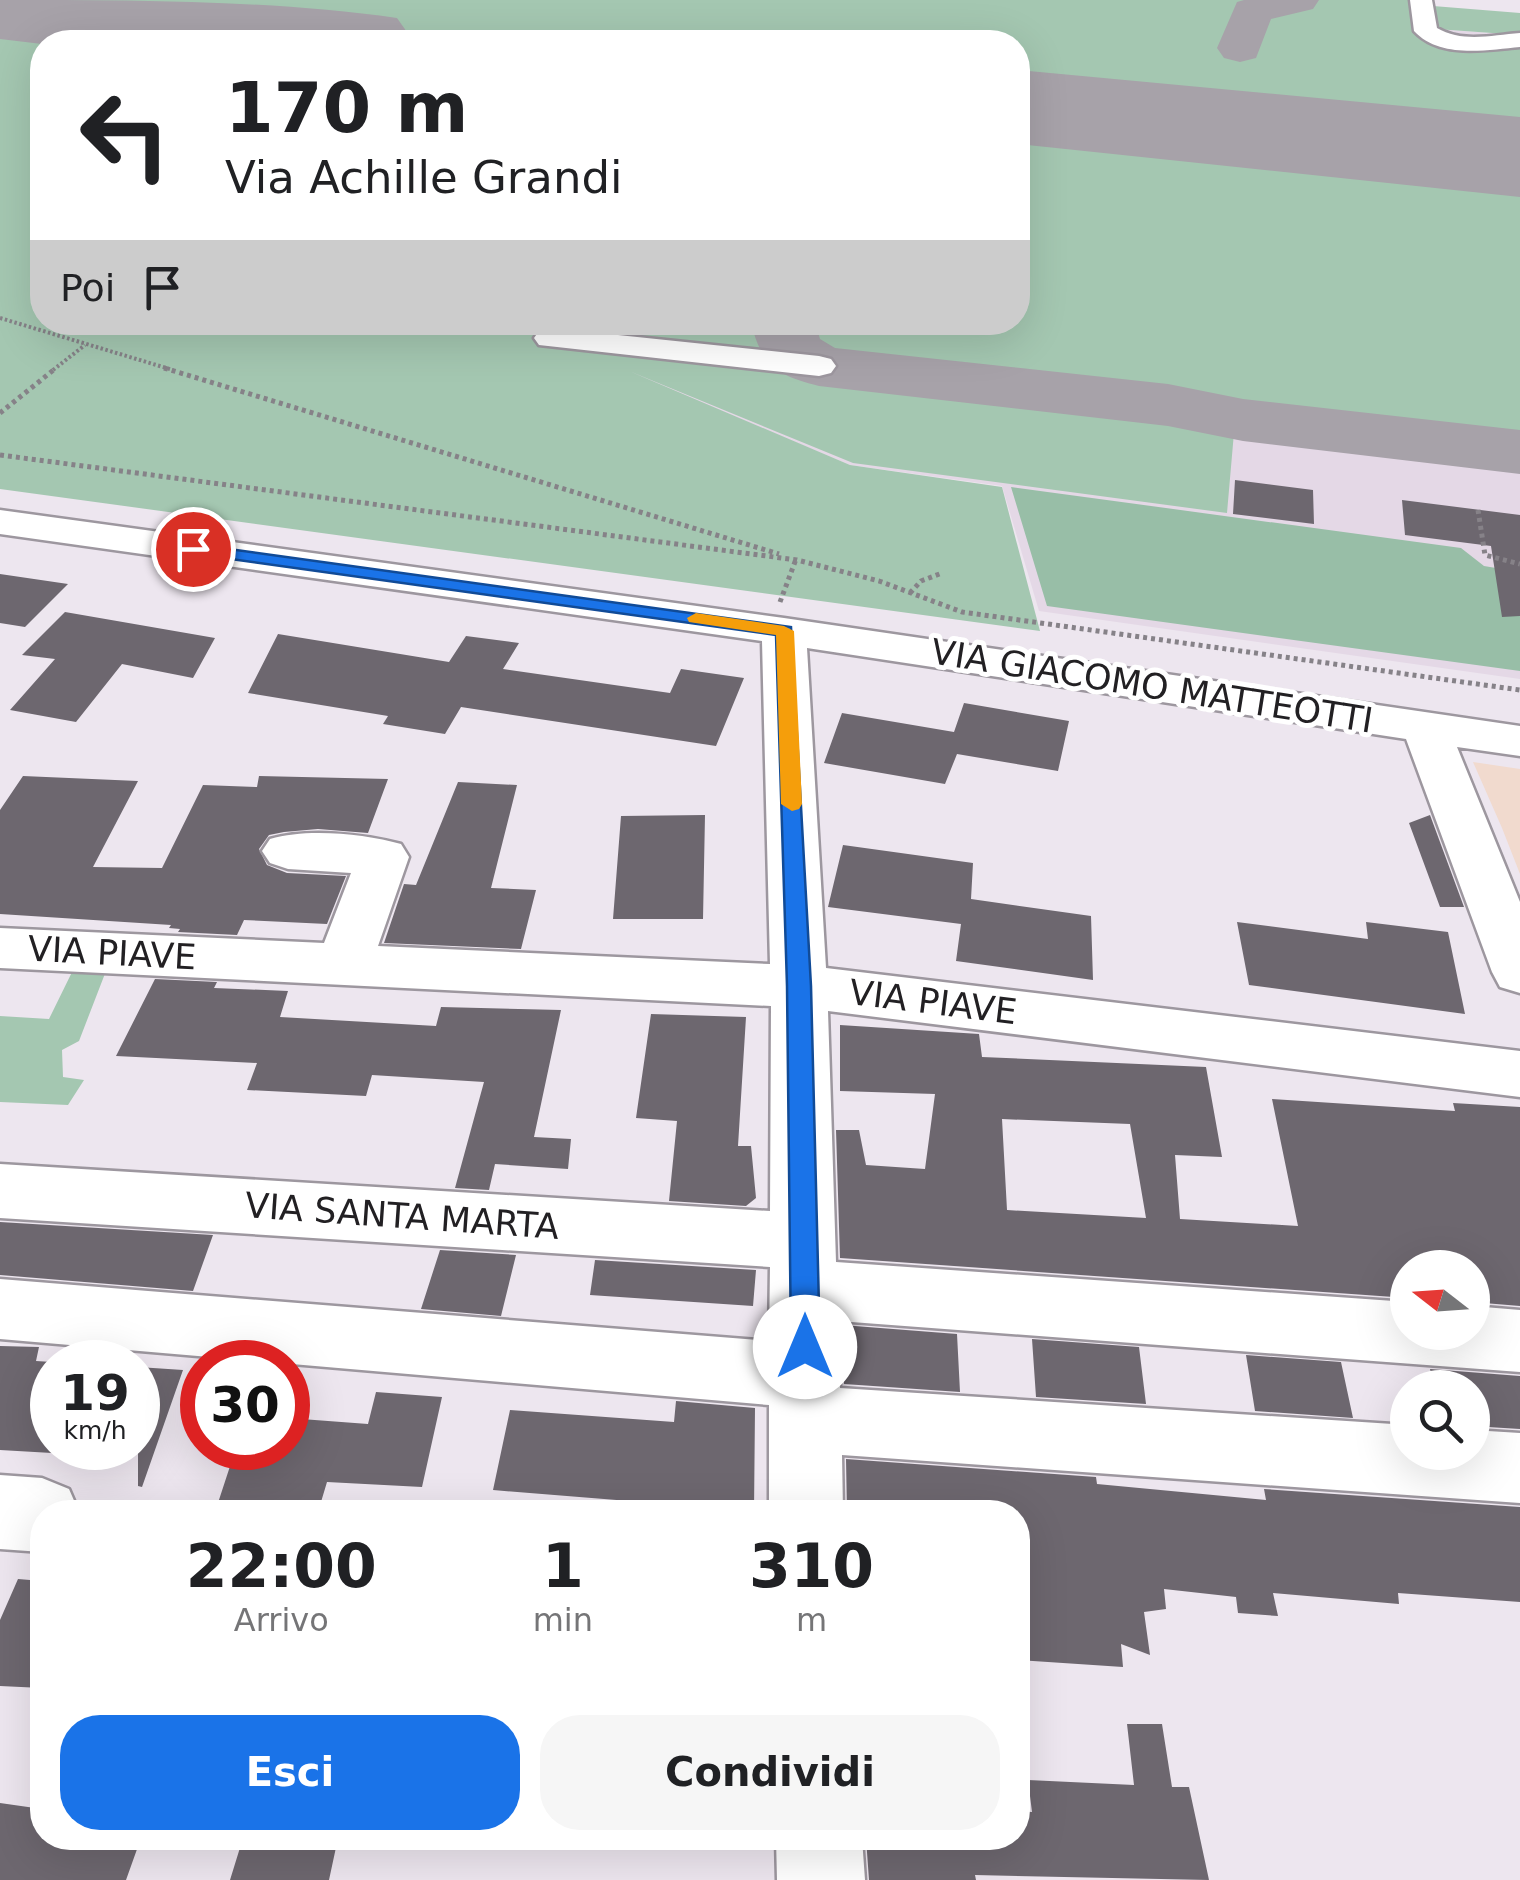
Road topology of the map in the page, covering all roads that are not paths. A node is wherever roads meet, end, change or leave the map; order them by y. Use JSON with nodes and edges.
{"nodes":[{"id":1,"x":1421,"y":1,"type":"edge"},
{"id":2,"x":1449,"y":4,"type":"dead end"},
{"id":3,"x":1520,"y":40,"type":"edge"},
{"id":4,"x":552,"y":338,"type":"dead end"},
{"id":5,"x":819,"y":366,"type":"dead end"},
{"id":6,"x":0,"y":522,"type":"edge"},
{"id":7,"x":784,"y":631,"type":"junction"},
{"id":8,"x":1426,"y":728,"type":"junction"},
{"id":9,"x":1520,"y":741,"type":"edge"},
{"id":10,"x":288,"y":851,"type":"dead end"},
{"id":11,"x":0,"y":948,"type":"edge"},
{"id":12,"x":344,"y":964,"type":"junction"},
{"id":13,"x":1520,"y":972,"type":"edge"},
{"id":14,"x":799,"y":986,"type":"junction"},
{"id":15,"x":1520,"y":1074,"type":"edge"},
{"id":16,"x":0,"y":1191,"type":"edge"},
{"id":17,"x":805,"y":1265,"type":"junction"},
{"id":18,"x":0,"y":1309,"type":"edge"},
{"id":19,"x":1520,"y":1341,"type":"edge"},
{"id":20,"x":805,"y":1398,"type":"junction"},
{"id":21,"x":1520,"y":1468,"type":"edge"},
{"id":22,"x":806,"y":1500,"type":"edge"},
{"id":23,"x":0,"y":1512,"type":"edge"},
{"id":24,"x":30,"y":1514,"type":"edge"},
{"id":25,"x":820,"y":1850,"type":"edge"},
{"id":26,"x":821,"y":1880,"type":"edge"}],
"edges":[{"from":1,"to":2,"type":"street"},
{"from":1,"to":3,"type":"street"},
{"from":4,"to":5,"type":"street"},
{"from":6,"to":7,"type":"street","name":"VIA GIACOMO MATTEOTTI"},
{"from":7,"to":8,"type":"street","name":"VIA GIACOMO MATTEOTTI"},
{"from":7,"to":14,"type":"street"},
{"from":8,"to":9,"type":"street","name":"VIA GIACOMO MATTEOTTI"},
{"from":8,"to":13,"type":"street"},
{"from":10,"to":12,"type":"street"},
{"from":11,"to":12,"type":"street","name":"VIA PIAVE"},
{"from":12,"to":14,"type":"street","name":"VIA PIAVE"},
{"from":14,"to":15,"type":"street","name":"VIA PIAVE"},
{"from":14,"to":17,"type":"street"},
{"from":16,"to":17,"type":"street","name":"VIA SANTA MARTA"},
{"from":17,"to":19,"type":"street","name":"VIA SANTA MARTA"},
{"from":17,"to":20,"type":"street"},
{"from":18,"to":20,"type":"street"},
{"from":20,"to":21,"type":"street"},
{"from":20,"to":22,"type":"street"},
{"from":23,"to":24,"type":"street"},
{"from":25,"to":26,"type":"street"}]}
